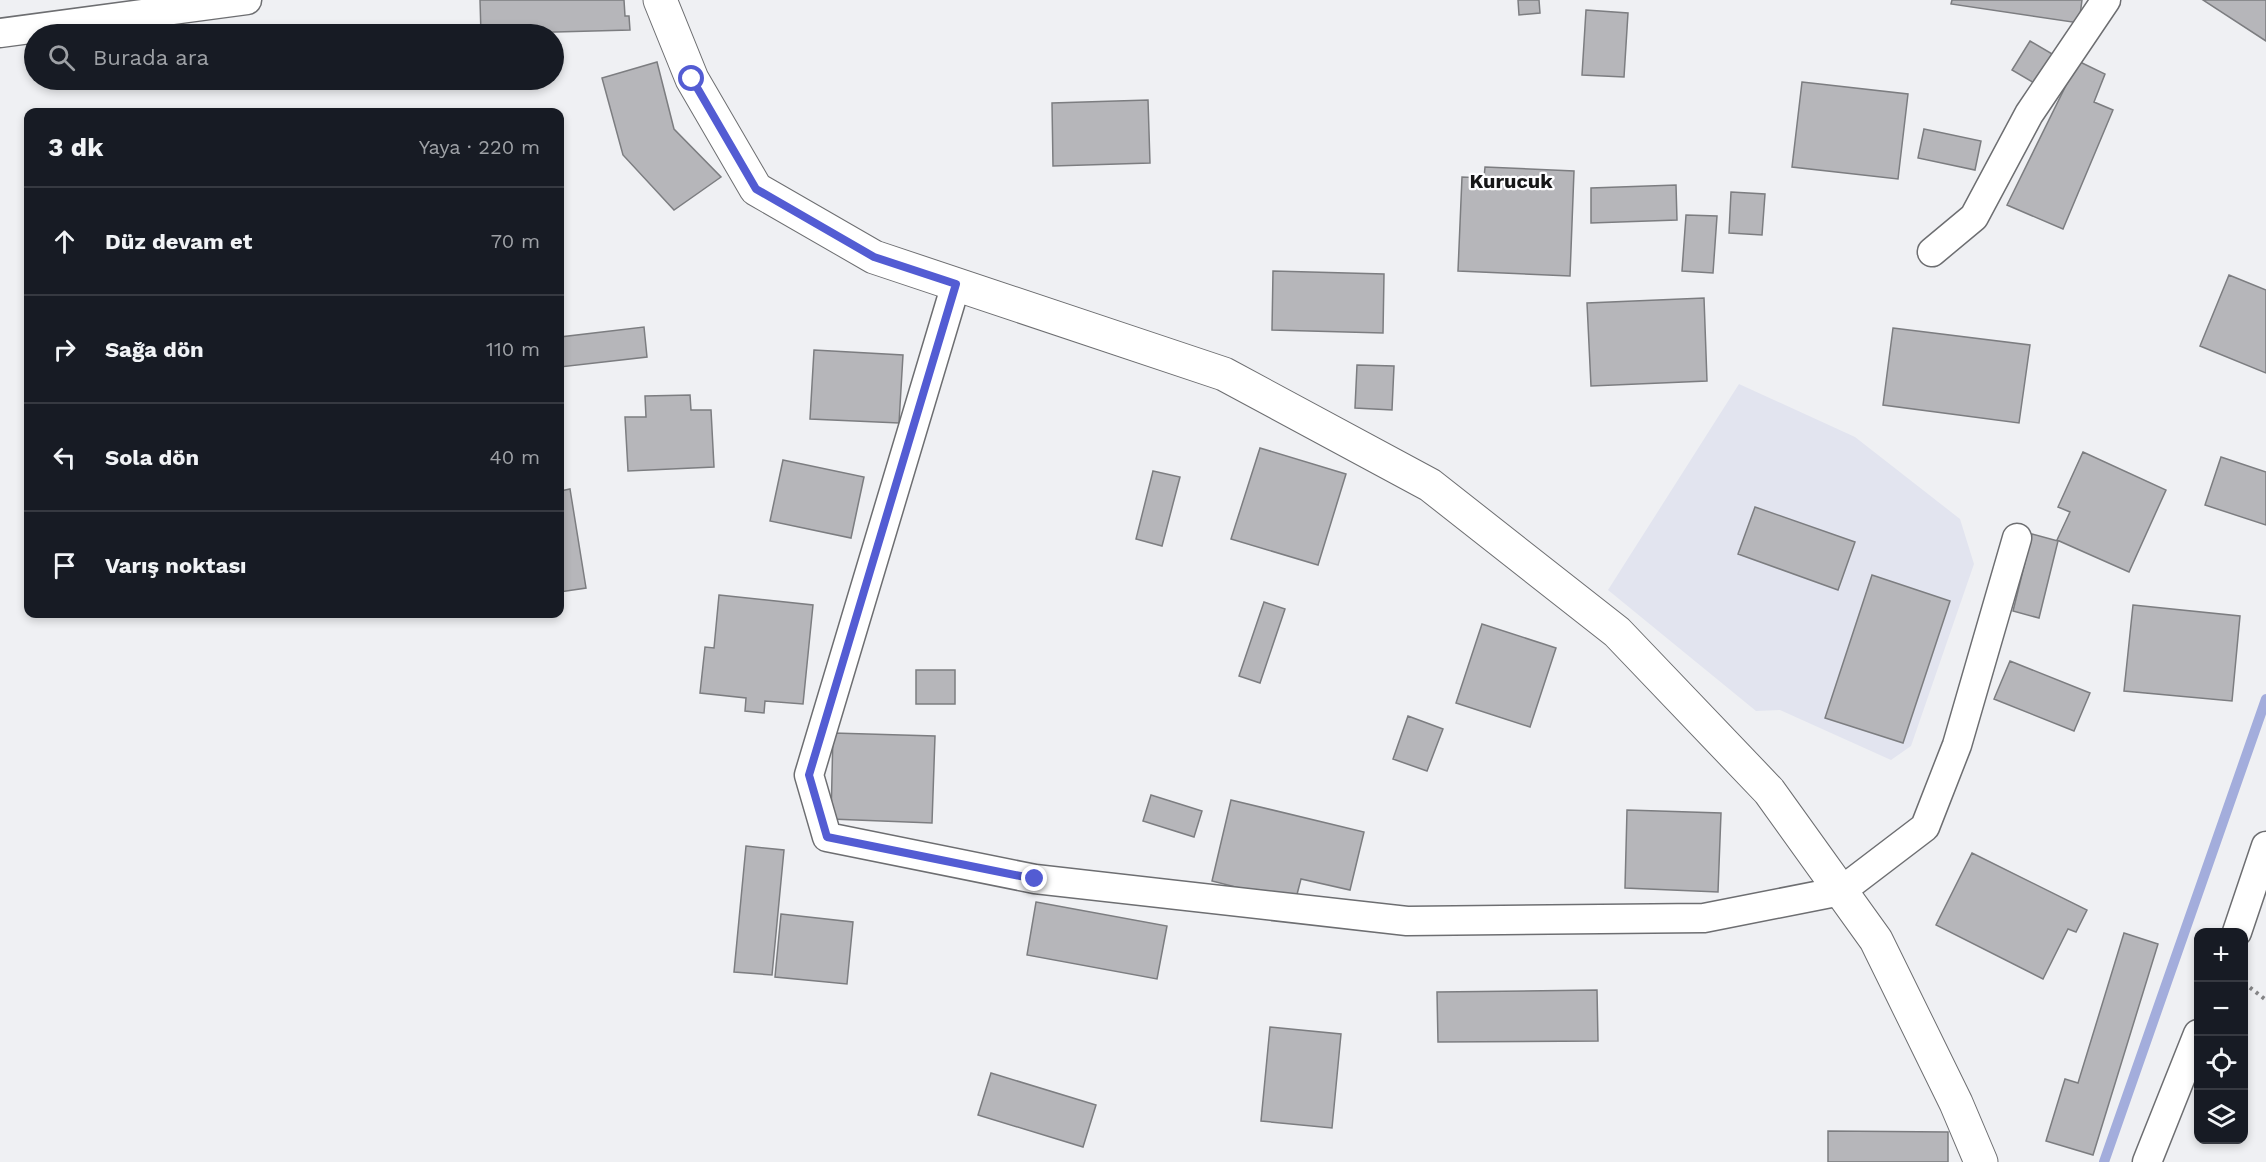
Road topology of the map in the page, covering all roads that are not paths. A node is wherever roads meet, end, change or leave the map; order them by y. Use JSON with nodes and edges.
{"nodes":[{"id":1,"x":247,"y":0,"type":"edge"},
{"id":2,"x":660,"y":0,"type":"edge"},
{"id":3,"x":2106,"y":0,"type":"edge"},
{"id":4,"x":67,"y":24,"type":"edge"},
{"id":5,"x":24,"y":30,"type":"edge"},
{"id":6,"x":0,"y":33,"type":"edge"},
{"id":7,"x":1932,"y":252,"type":"dead end"},
{"id":8,"x":956,"y":284,"type":"junction"},
{"id":9,"x":2017,"y":538,"type":"dead end"},
{"id":10,"x":2266,"y":846,"type":"edge"},
{"id":11,"x":1840,"y":891,"type":"junction"},
{"id":12,"x":2239,"y":928,"type":"edge"},
{"id":13,"x":2198,"y":1036,"type":"edge"},
{"id":14,"x":1981,"y":1162,"type":"edge"},
{"id":15,"x":2147,"y":1162,"type":"edge"}],
"edges":[{"from":1,"to":4,"type":"street"},
{"from":2,"to":8,"type":"street"},
{"from":3,"to":7,"type":"street"},
{"from":5,"to":6,"type":"street"},
{"from":8,"to":11,"type":"street"},
{"from":8,"to":11,"type":"street"},
{"from":9,"to":11,"type":"street"},
{"from":10,"to":12,"type":"street"},
{"from":11,"to":14,"type":"street"},
{"from":13,"to":15,"type":"street"}]}
